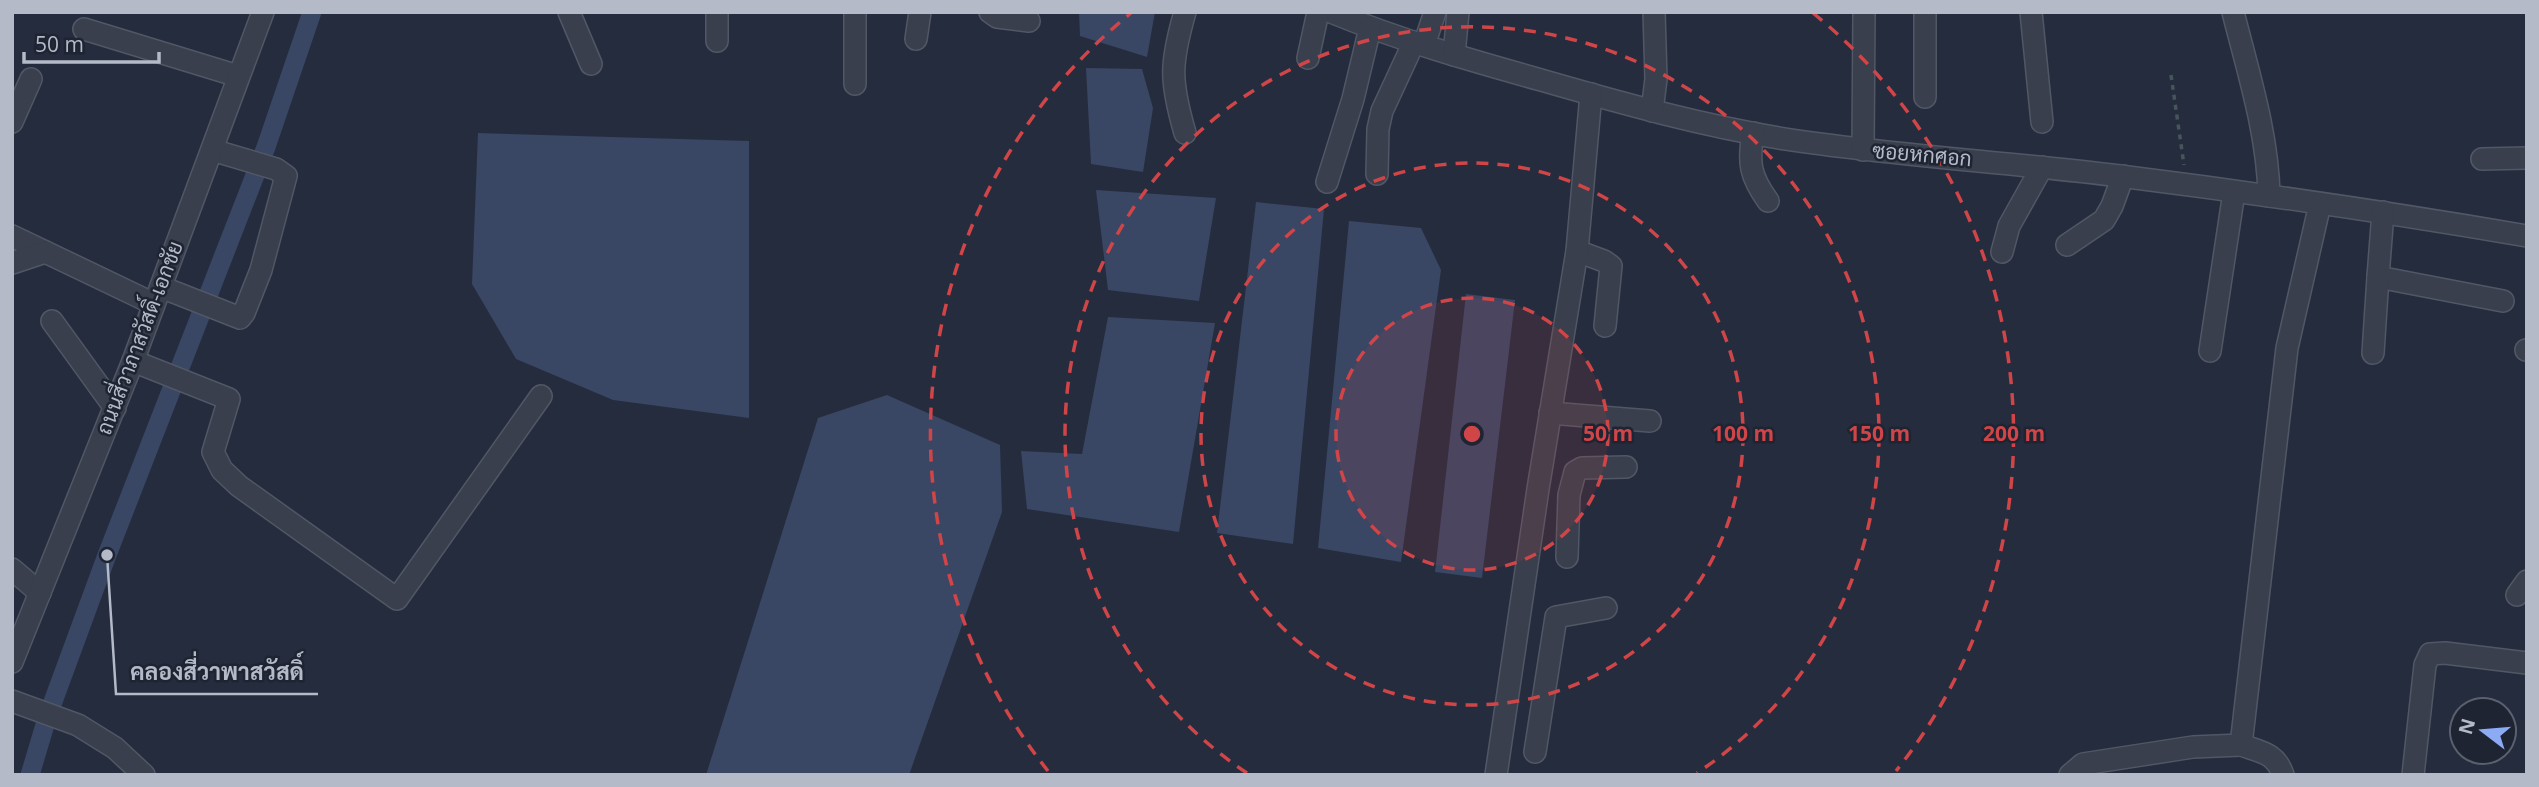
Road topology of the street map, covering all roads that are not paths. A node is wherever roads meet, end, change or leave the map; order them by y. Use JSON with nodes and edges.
{"nodes":[{"id":1,"x":263,"y":12,"type":"edge"},
{"id":2,"x":569,"y":12,"type":"edge"},
{"id":3,"x":717,"y":12,"type":"edge"},
{"id":4,"x":855,"y":12,"type":"edge"},
{"id":5,"x":920,"y":12,"type":"edge"},
{"id":6,"x":990,"y":12,"type":"edge"},
{"id":7,"x":1185,"y":12,"type":"edge"},
{"id":8,"x":1318,"y":12,"type":"edge"},
{"id":9,"x":1331,"y":12,"type":"edge"},
{"id":10,"x":1654,"y":12,"type":"edge"},
{"id":11,"x":1864,"y":12,"type":"edge"},
{"id":12,"x":1925,"y":12,"type":"edge"},
{"id":13,"x":2031,"y":12,"type":"edge"},
{"id":14,"x":2233,"y":12,"type":"edge"},
{"id":15,"x":1366,"y":20,"type":"edge"},
{"id":16,"x":1029,"y":21,"type":"dead end"},
{"id":17,"x":84,"y":29,"type":"dead end"},
{"id":18,"x":1427,"y":29,"type":"edge"},
{"id":19,"x":1456,"y":33,"type":"edge"},
{"id":20,"x":916,"y":39,"type":"dead end"},
{"id":21,"x":717,"y":41,"type":"dead end"},
{"id":22,"x":1308,"y":58,"type":"dead end"},
{"id":23,"x":591,"y":64,"type":"dead end"},
{"id":24,"x":238,"y":76,"type":"junction"},
{"id":25,"x":32,"y":79,"type":"dead end"},
{"id":26,"x":855,"y":84,"type":"dead end"},
{"id":27,"x":1591,"y":94,"type":"junction"},
{"id":28,"x":1654,"y":95,"type":"junction"},
{"id":29,"x":1925,"y":97,"type":"dead end"},
{"id":30,"x":12,"y":122,"type":"edge"},
{"id":31,"x":2042,"y":122,"type":"dead end"},
{"id":32,"x":1185,"y":132,"type":"dead end"},
{"id":33,"x":1753,"y":133,"type":"junction"},
{"id":34,"x":1863,"y":134,"type":"junction"},
{"id":35,"x":221,"y":152,"type":"junction"},
{"id":36,"x":2527,"y":158,"type":"edge"},
{"id":37,"x":2482,"y":159,"type":"dead end"},
{"id":38,"x":2042,"y":167,"type":"junction"},
{"id":39,"x":1377,"y":174,"type":"dead end"},
{"id":40,"x":2123,"y":176,"type":"junction"},
{"id":41,"x":2268,"y":179,"type":"junction"},
{"id":42,"x":1327,"y":182,"type":"dead end"},
{"id":43,"x":2234,"y":192,"type":"junction"},
{"id":44,"x":1768,"y":201,"type":"dead end"},
{"id":45,"x":2320,"y":204,"type":"junction"},
{"id":46,"x":2383,"y":212,"type":"junction"},
{"id":47,"x":12,"y":236,"type":"edge"},
{"id":48,"x":2527,"y":236,"type":"edge"},
{"id":49,"x":2067,"y":245,"type":"dead end"},
{"id":50,"x":46,"y":251,"type":"junction"},
{"id":51,"x":1577,"y":251,"type":"junction"},
{"id":52,"x":2002,"y":253,"type":"dead end"},
{"id":53,"x":12,"y":263,"type":"edge"},
{"id":54,"x":2378,"y":277,"type":"junction"},
{"id":55,"x":165,"y":295,"type":"junction"},
{"id":56,"x":2503,"y":301,"type":"dead end"},
{"id":57,"x":52,"y":321,"type":"dead end"},
{"id":58,"x":1605,"y":326,"type":"dead end"},
{"id":59,"x":2210,"y":351,"type":"dead end"},
{"id":60,"x":2373,"y":353,"type":"dead end"},
{"id":61,"x":140,"y":363,"type":"junction"},
{"id":62,"x":541,"y":396,"type":"dead end"},
{"id":63,"x":115,"y":408,"type":"junction"},
{"id":64,"x":1550,"y":413,"type":"junction"},
{"id":65,"x":1650,"y":421,"type":"dead end"},
{"id":66,"x":1626,"y":467,"type":"dead end"},
{"id":67,"x":1538,"y":489,"type":"junction"},
{"id":68,"x":1569,"y":495,"type":"junction"},
{"id":69,"x":1567,"y":557,"type":"dead end"},
{"id":70,"x":12,"y":569,"type":"edge"},
{"id":71,"x":40,"y":593,"type":"junction"},
{"id":72,"x":1606,"y":608,"type":"dead end"},
{"id":73,"x":1520,"y":617,"type":"junction"},
{"id":74,"x":1556,"y":617,"type":"junction"},
{"id":75,"x":17,"y":638,"type":"edge"},
{"id":76,"x":12,"y":662,"type":"edge"},
{"id":77,"x":2527,"y":663,"type":"edge"},
{"id":78,"x":16,"y":703,"type":"edge"},
{"id":79,"x":2241,"y":745,"type":"junction"},
{"id":80,"x":1535,"y":752,"type":"dead end"},
{"id":81,"x":144,"y":775,"type":"edge"},
{"id":82,"x":1496,"y":775,"type":"edge"},
{"id":83,"x":2070,"y":775,"type":"edge"},
{"id":84,"x":2283,"y":775,"type":"edge"},
{"id":85,"x":2413,"y":775,"type":"edge"}],
"edges":[{"from":1,"to":24,"type":"street","name":"ถนนสี่วาภาสวัสดิ์-เอกชัย"},
{"from":2,"to":23,"type":"street"},
{"from":3,"to":21,"type":"street"},
{"from":4,"to":26,"type":"street"},
{"from":5,"to":20,"type":"street"},
{"from":6,"to":16,"type":"street"},
{"from":7,"to":32,"type":"street"},
{"from":8,"to":22,"type":"street"},
{"from":9,"to":15,"type":"street","name":"ซอยหกศอก"},
{"from":10,"to":28,"type":"street"},
{"from":11,"to":34,"type":"street"},
{"from":12,"to":29,"type":"street"},
{"from":13,"to":31,"type":"street"},
{"from":14,"to":41,"type":"street"},
{"from":15,"to":18,"type":"street","name":"ซอยหกศอก"},
{"from":15,"to":42,"type":"street"},
{"from":17,"to":24,"type":"street"},
{"from":18,"to":19,"type":"street","name":"ซอยหกศอก"},
{"from":18,"to":39,"type":"street"},
{"from":19,"to":27,"type":"street","name":"ซอยหกศอก"},
{"from":24,"to":35,"type":"street","name":"ถนนสี่วาภาสวัสดิ์-เอกชัย"},
{"from":25,"to":30,"type":"street"},
{"from":27,"to":28,"type":"street","name":"ซอยหกศอก"},
{"from":27,"to":51,"type":"street"},
{"from":28,"to":33,"type":"street","name":"ซอยหกศอก"},
{"from":33,"to":34,"type":"street","name":"ซอยหกศอก"},
{"from":33,"to":44,"type":"street"},
{"from":34,"to":38,"type":"street","name":"ซอยหกศอก"},
{"from":35,"to":55,"type":"street","name":"ถนนสี่วาภาสวัสดิ์-เอกชัย"},
{"from":35,"to":55,"type":"street"},
{"from":36,"to":37,"type":"street"},
{"from":38,"to":40,"type":"street","name":"ซอยหกศอก"},
{"from":38,"to":52,"type":"street"},
{"from":40,"to":43,"type":"street","name":"ซอยหกศอก"},
{"from":40,"to":49,"type":"street"},
{"from":41,"to":43,"type":"street","name":"ซอยหกศอก"},
{"from":41,"to":45,"type":"street","name":"ซอยหกศอก"},
{"from":43,"to":59,"type":"street"},
{"from":45,"to":46,"type":"street","name":"ซอยหกศอก"},
{"from":45,"to":79,"type":"street"},
{"from":46,"to":48,"type":"street","name":"ซอยหกศอก"},
{"from":46,"to":54,"type":"street"},
{"from":47,"to":50,"type":"street"},
{"from":50,"to":53,"type":"street"},
{"from":50,"to":55,"type":"street"},
{"from":51,"to":58,"type":"street"},
{"from":51,"to":64,"type":"street"},
{"from":54,"to":56,"type":"street"},
{"from":54,"to":60,"type":"street"},
{"from":55,"to":61,"type":"street","name":"ถนนสี่วาภาสวัสดิ์-เอกชัย"},
{"from":57,"to":63,"type":"street"},
{"from":61,"to":62,"type":"street"},
{"from":61,"to":63,"type":"street","name":"ถนนสี่วาภาสวัสดิ์-เอกชัย"},
{"from":63,"to":71,"type":"street","name":"ถนนสี่วาภาสวัสดิ์-เอกชัย"},
{"from":64,"to":65,"type":"street"},
{"from":64,"to":67,"type":"street"},
{"from":66,"to":68,"type":"street"},
{"from":67,"to":68,"type":"street"},
{"from":67,"to":73,"type":"street"},
{"from":68,"to":69,"type":"street"},
{"from":70,"to":71,"type":"street"},
{"from":71,"to":75,"type":"street","name":"ถนนสี่วาภาสวัสดิ์-เอกชัย"},
{"from":72,"to":74,"type":"street"},
{"from":73,"to":74,"type":"street"},
{"from":73,"to":82,"type":"street"},
{"from":74,"to":80,"type":"street"},
{"from":75,"to":76,"type":"street","name":"ถนนสี่วาภาสวัสดิ์-เอกชัย"},
{"from":77,"to":85,"type":"street"},
{"from":78,"to":81,"type":"street"},
{"from":79,"to":83,"type":"street"},
{"from":79,"to":84,"type":"street"}]}
